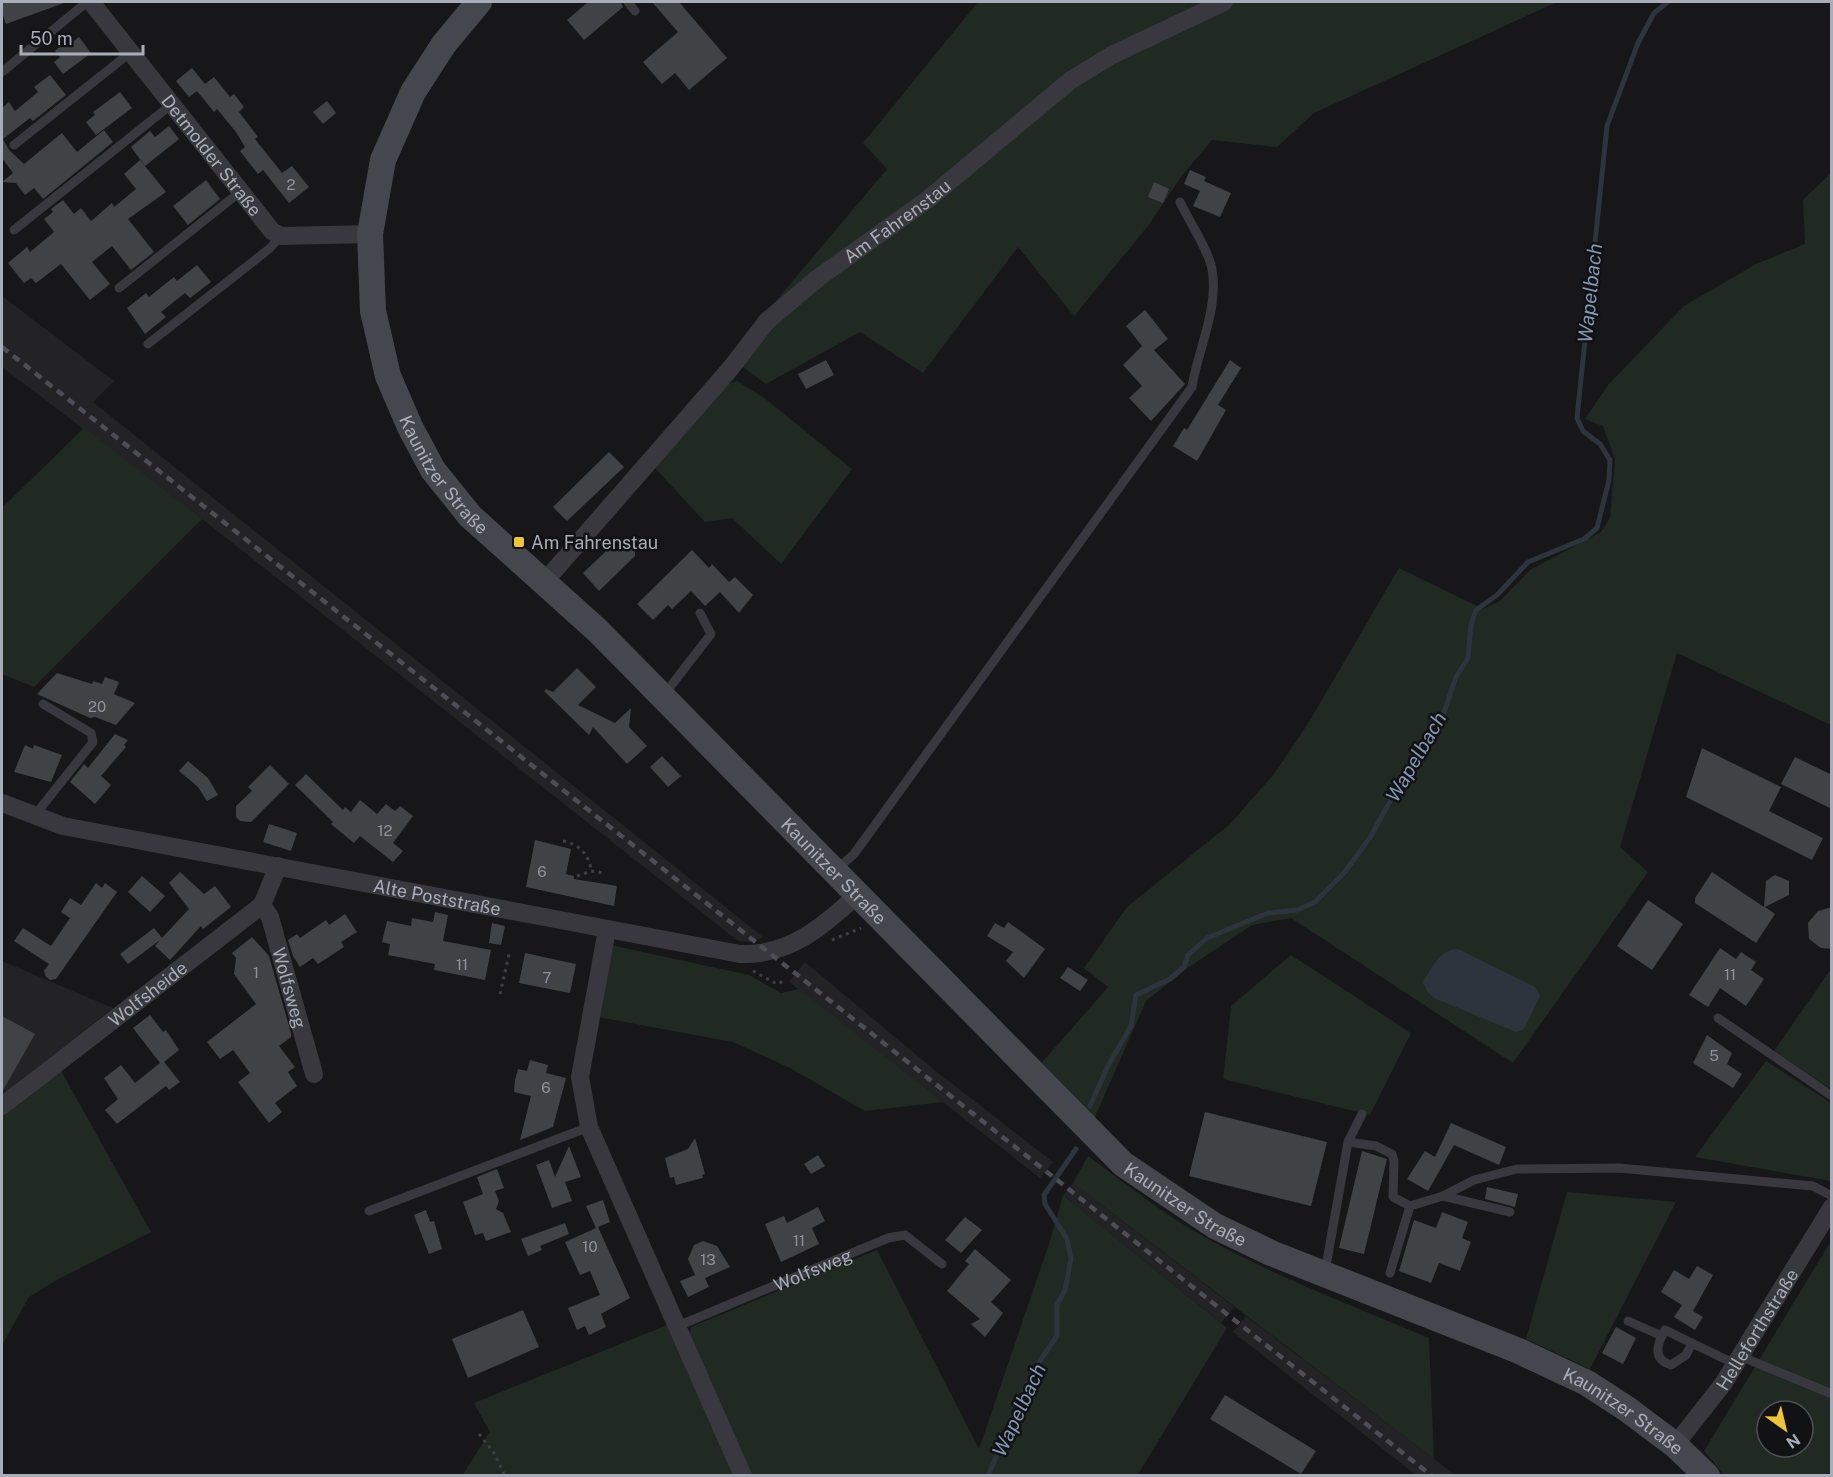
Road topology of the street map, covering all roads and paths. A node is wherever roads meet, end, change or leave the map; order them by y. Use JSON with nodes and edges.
{"nodes":[{"id":1,"x":89,"y":2,"type":"edge"},
{"id":2,"x":479,"y":2,"type":"edge"},
{"id":3,"x":628,"y":2,"type":"edge"},
{"id":4,"x":1224,"y":2,"type":"edge"},
{"id":5,"x":635,"y":11,"type":"dead end"},
{"id":6,"x":131,"y":52,"type":"junction"},
{"id":7,"x":2,"y":72,"type":"edge"},
{"id":8,"x":172,"y":104,"type":"junction"},
{"id":9,"x":14,"y":145,"type":"dead end"},
{"id":10,"x":240,"y":192,"type":"junction"},
{"id":11,"x":1180,"y":202,"type":"dead end"},
{"id":12,"x":14,"y":230,"type":"dead end"},
{"id":13,"x":370,"y":234,"type":"junction"},
{"id":14,"x":281,"y":236,"type":"junction"},
{"id":15,"x":119,"y":288,"type":"dead end"},
{"id":16,"x":148,"y":344,"type":"dead end"},
{"id":17,"x":545,"y":581,"type":"junction"},
{"id":18,"x":700,"y":613,"type":"dead end"},
{"id":19,"x":663,"y":696,"type":"junction"},
{"id":20,"x":43,"y":704,"type":"dead end"},
{"id":21,"x":2,"y":803,"type":"edge"},
{"id":22,"x":35,"y":815,"type":"junction"},
{"id":23,"x":563,"y":841,"type":"dead end"},
{"id":24,"x":278,"y":866,"type":"junction"},
{"id":25,"x":836,"y":870,"type":"junction"},
{"id":26,"x":591,"y":871,"type":"junction"},
{"id":27,"x":606,"y":873,"type":"dead end"},
{"id":28,"x":577,"y":876,"type":"dead end"},
{"id":29,"x":858,"y":894,"type":"junction"},
{"id":30,"x":262,"y":905,"type":"junction"},
{"id":31,"x":607,"y":930,"type":"junction"},
{"id":32,"x":510,"y":950,"type":"dead end"},
{"id":33,"x":746,"y":968,"type":"dead end"},
{"id":34,"x":784,"y":981,"type":"dead end"},
{"id":35,"x":500,"y":994,"type":"dead end"},
{"id":36,"x":1718,"y":1018,"type":"dead end"},
{"id":37,"x":314,"y":1074,"type":"dead end"},
{"id":38,"x":1832,"y":1096,"type":"edge"},
{"id":39,"x":2,"y":1106,"type":"edge"},
{"id":40,"x":1362,"y":1114,"type":"dead end"},
{"id":41,"x":589,"y":1127,"type":"junction"},
{"id":42,"x":1348,"y":1142,"type":"junction"},
{"id":43,"x":1443,"y":1196,"type":"junction"},
{"id":44,"x":1832,"y":1196,"type":"edge"},
{"id":45,"x":1410,"y":1206,"type":"junction"},
{"id":46,"x":1832,"y":1207,"type":"edge"},
{"id":47,"x":369,"y":1211,"type":"dead end"},
{"id":48,"x":1510,"y":1212,"type":"dead end"},
{"id":49,"x":942,"y":1264,"type":"dead end"},
{"id":50,"x":1390,"y":1273,"type":"dead end"},
{"id":51,"x":1325,"y":1274,"type":"junction"},
{"id":52,"x":1628,"y":1321,"type":"dead end"},
{"id":53,"x":678,"y":1326,"type":"junction"},
{"id":54,"x":1662,"y":1335,"type":"junction"},
{"id":55,"x":1692,"y":1342,"type":"junction"},
{"id":56,"x":1737,"y":1360,"type":"junction"},
{"id":57,"x":1832,"y":1394,"type":"edge"},
{"id":58,"x":479,"y":1434,"type":"dead end"},
{"id":59,"x":1675,"y":1445,"type":"junction"},
{"id":60,"x":505,"y":1476,"type":"edge"},
{"id":61,"x":743,"y":1476,"type":"edge"},
{"id":62,"x":1707,"y":1476,"type":"edge"}],
"edges":[{"from":1,"to":6,"type":"street","name":"Detmolder Straße"},
{"from":1,"to":7,"type":"lane"},
{"from":2,"to":13,"type":"street","name":"Kaunitzer Straße"},
{"from":3,"to":5,"type":"lane"},
{"from":4,"to":17,"type":"street","name":"Am Fahrenstau"},
{"from":6,"to":8,"type":"street","name":"Detmolder Straße"},
{"from":6,"to":9,"type":"lane"},
{"from":8,"to":10,"type":"street","name":"Detmolder Straße"},
{"from":8,"to":12,"type":"lane"},
{"from":10,"to":14,"type":"street","name":"Detmolder Straße"},
{"from":10,"to":15,"type":"lane"},
{"from":11,"to":25,"type":"lane"},
{"from":13,"to":14,"type":"street"},
{"from":13,"to":17,"type":"street","name":"Kaunitzer Straße"},
{"from":14,"to":16,"type":"lane"},
{"from":17,"to":19,"type":"street","name":"Kaunitzer Straße"},
{"from":18,"to":19,"type":"lane"},
{"from":19,"to":25,"type":"street","name":"Kaunitzer Straße"},
{"from":20,"to":22,"type":"lane"},
{"from":21,"to":22,"type":"street","name":"Alte Poststraße"},
{"from":22,"to":24,"type":"street","name":"Alte Poststraße"},
{"from":23,"to":26,"type":"path"},
{"from":24,"to":30,"type":"street","name":"Wolfsheide"},
{"from":24,"to":31,"type":"street","name":"Alte Poststraße"},
{"from":25,"to":29,"type":"street","name":"Kaunitzer Straße"},
{"from":26,"to":27,"type":"path"},
{"from":26,"to":28,"type":"path"},
{"from":29,"to":31,"type":"street","name":"Alte Poststraße"},
{"from":29,"to":51,"type":"street","name":"Kaunitzer Straße"},
{"from":30,"to":37,"type":"street","name":"Wolfsweg"},
{"from":30,"to":39,"type":"street","name":"Wolfsheide"},
{"from":31,"to":41,"type":"street"},
{"from":32,"to":35,"type":"path"},
{"from":33,"to":34,"type":"path"},
{"from":36,"to":38,"type":"lane"},
{"from":40,"to":42,"type":"lane"},
{"from":41,"to":47,"type":"lane"},
{"from":41,"to":53,"type":"street"},
{"from":42,"to":45,"type":"lane"},
{"from":42,"to":51,"type":"lane"},
{"from":43,"to":44,"type":"lane"},
{"from":43,"to":45,"type":"lane"},
{"from":43,"to":48,"type":"lane"},
{"from":45,"to":50,"type":"lane"},
{"from":46,"to":56,"type":"street","name":"Helleforthstraße"},
{"from":49,"to":53,"type":"lane","name":"Wolfsweg"},
{"from":51,"to":59,"type":"street","name":"Kaunitzer Straße"},
{"from":52,"to":54,"type":"lane"},
{"from":53,"to":61,"type":"street"},
{"from":54,"to":55,"type":"lane"},
{"from":54,"to":55,"type":"lane"},
{"from":55,"to":56,"type":"lane"},
{"from":56,"to":57,"type":"lane"},
{"from":56,"to":59,"type":"street","name":"Helleforthstraße"},
{"from":58,"to":60,"type":"path"},
{"from":59,"to":62,"type":"street","name":"Kaunitzer Straße"}]}
